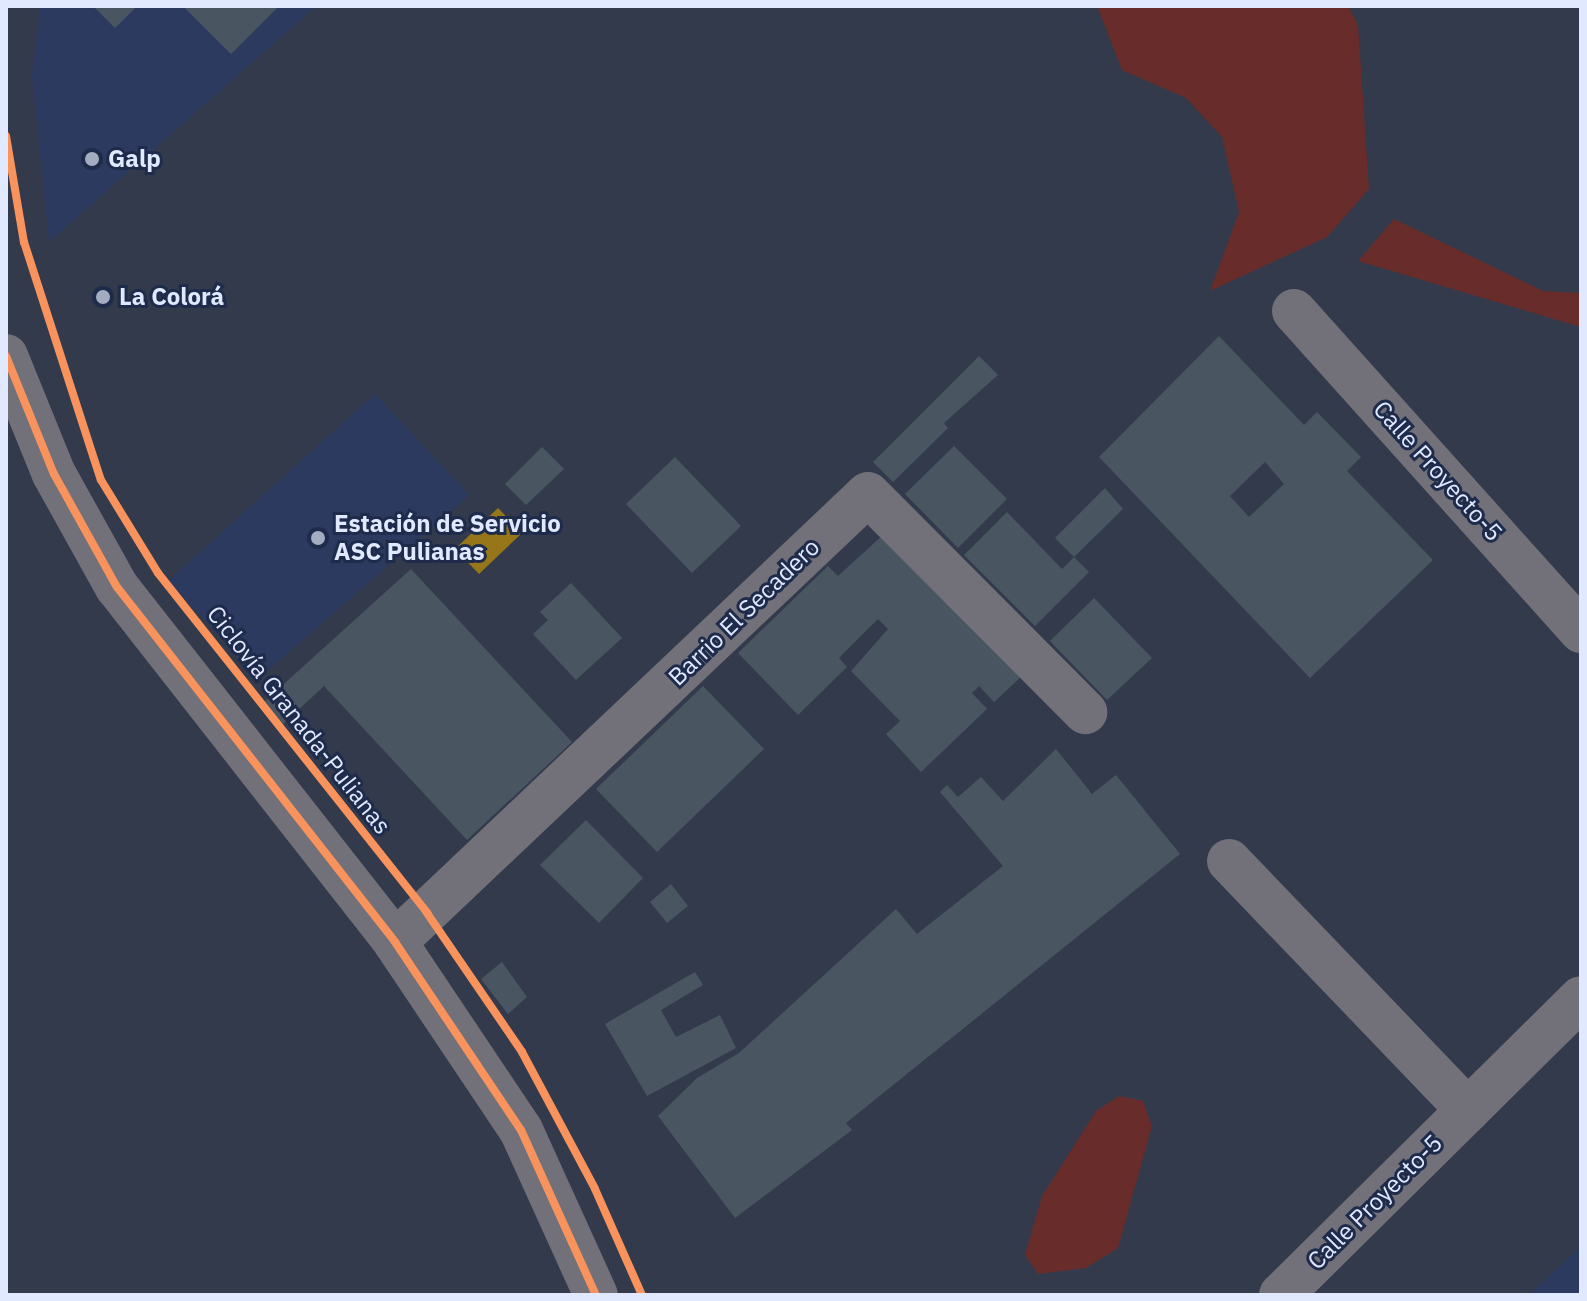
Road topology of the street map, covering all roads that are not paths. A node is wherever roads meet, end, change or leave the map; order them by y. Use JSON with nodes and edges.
{"nodes":[{"id":1,"x":1294,"y":311,"type":"dead end"},
{"id":2,"x":6,"y":356,"type":"edge"},
{"id":3,"x":1581,"y":631,"type":"edge"},
{"id":4,"x":1085,"y":712,"type":"dead end"},
{"id":5,"x":1229,"y":861,"type":"dead end"},
{"id":6,"x":395,"y":942,"type":"junction"},
{"id":7,"x":1581,"y":998,"type":"edge"},
{"id":8,"x":1468,"y":1110,"type":"junction"},
{"id":9,"x":596,"y":1295,"type":"edge"},
{"id":10,"x":1281,"y":1295,"type":"edge"}],
"edges":[{"from":1,"to":3,"type":"street","name":"Calle Proyecto-5"},
{"from":2,"to":6,"type":"street"},
{"from":4,"to":6,"type":"street","name":"Barrio El Secadero"},
{"from":5,"to":8,"type":"street"},
{"from":6,"to":9,"type":"street"},
{"from":7,"to":8,"type":"street","name":"Calle Proyecto-5"},
{"from":8,"to":10,"type":"street","name":"Calle Proyecto-5"}]}
